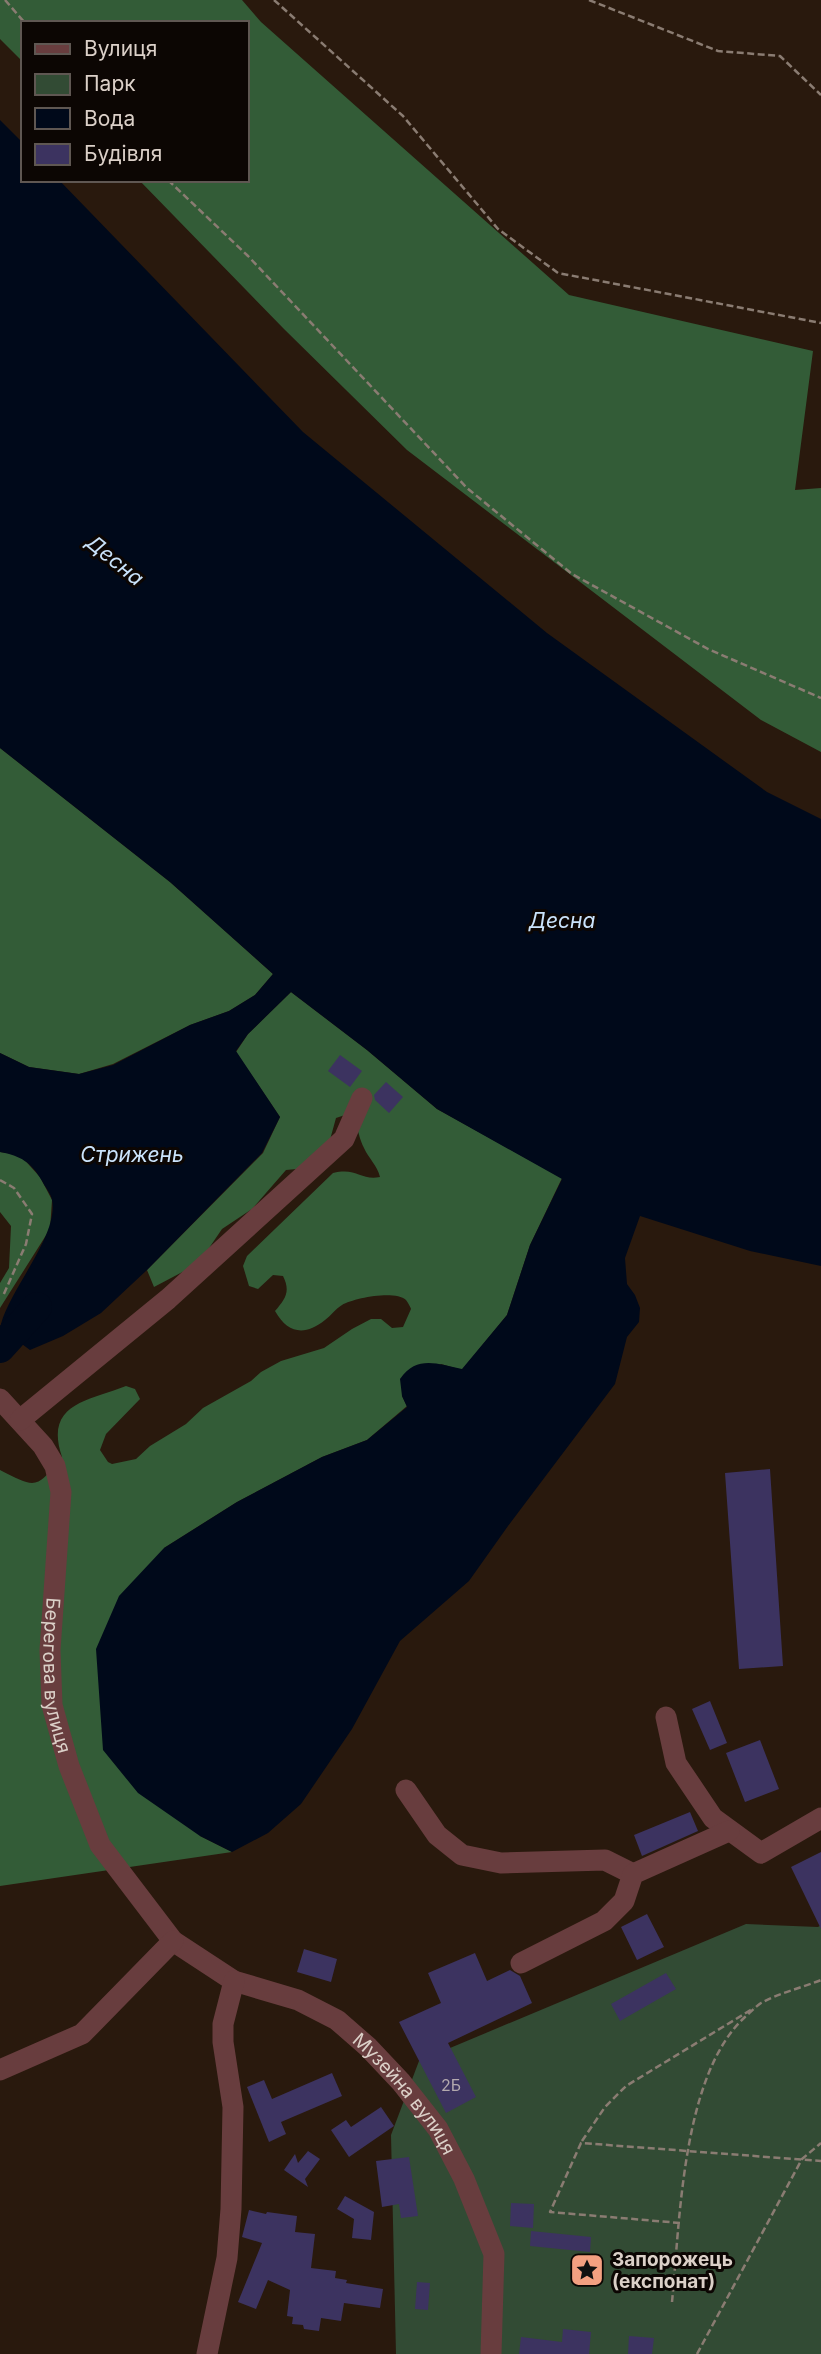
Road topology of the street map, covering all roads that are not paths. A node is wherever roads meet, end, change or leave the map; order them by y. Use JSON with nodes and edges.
{"nodes":[{"id":1,"x":362,"y":1098,"type":"dead end"},
{"id":2,"x":11,"y":1410,"type":"edge"},
{"id":3,"x":666,"y":1717,"type":"dead end"},
{"id":4,"x":406,"y":1790,"type":"dead end"},
{"id":5,"x":821,"y":1818,"type":"edge"},
{"id":6,"x":729,"y":1831,"type":"junction"},
{"id":7,"x":633,"y":1874,"type":"junction"},
{"id":8,"x":173,"y":1941,"type":"junction"},
{"id":9,"x":521,"y":1963,"type":"dead end"},
{"id":10,"x":234,"y":1981,"type":"junction"},
{"id":11,"x":0,"y":2070,"type":"edge"},
{"id":12,"x":207,"y":2354,"type":"edge"},
{"id":13,"x":491,"y":2354,"type":"edge"}],
"edges":[{"from":1,"to":2,"type":"street"},
{"from":2,"to":8,"type":"street","name":"Берегова вулиця"},
{"from":3,"to":6,"type":"street"},
{"from":4,"to":7,"type":"street"},
{"from":5,"to":6,"type":"street"},
{"from":6,"to":7,"type":"street"},
{"from":7,"to":9,"type":"street"},
{"from":8,"to":10,"type":"street","name":"Музейна вулиця"},
{"from":8,"to":11,"type":"street"},
{"from":10,"to":12,"type":"street"},
{"from":10,"to":13,"type":"street","name":"Музейна вулиця"}]}
